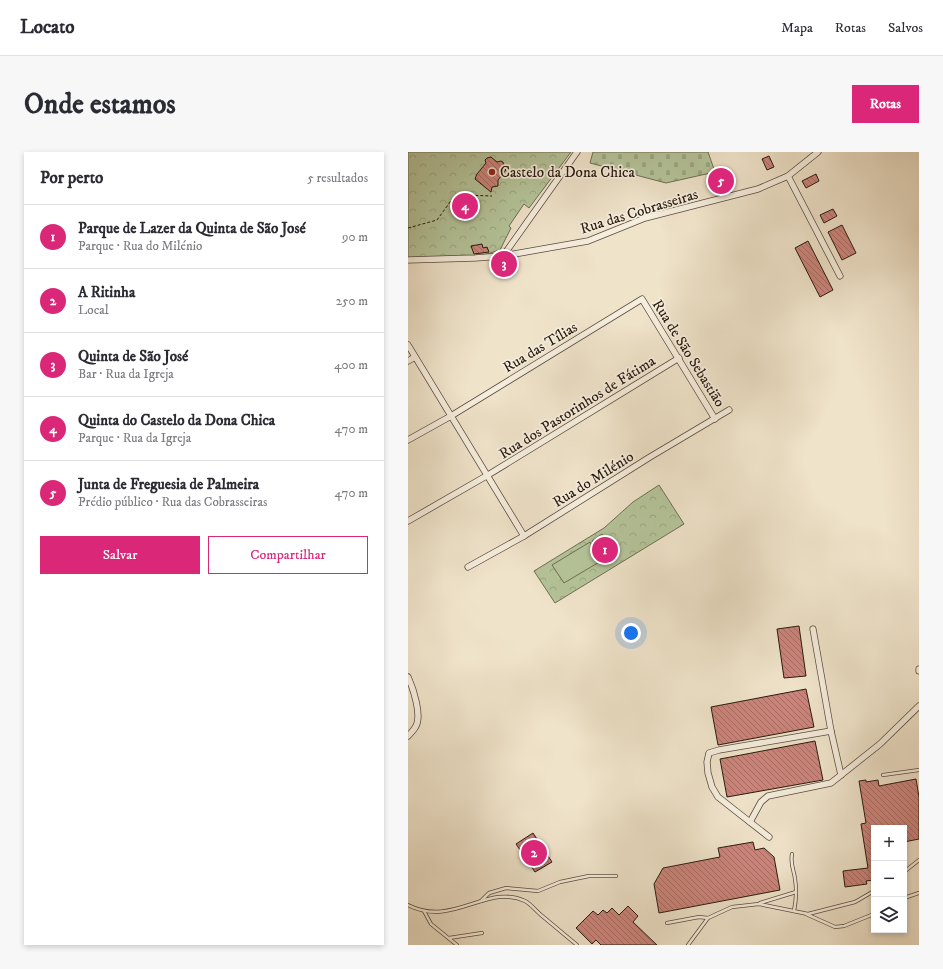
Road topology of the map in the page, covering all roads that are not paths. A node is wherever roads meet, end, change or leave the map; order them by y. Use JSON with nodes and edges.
{"nodes":[{"id":1,"x":576,"y":152,"type":"edge"},
{"id":2,"x":818,"y":152,"type":"edge"},
{"id":3,"x":788,"y":176,"type":"junction"},
{"id":4,"x":503,"y":256,"type":"junction"},
{"id":5,"x":408,"y":260,"type":"edge"},
{"id":6,"x":840,"y":276,"type":"dead end"},
{"id":7,"x":642,"y":299,"type":"joint"},
{"id":8,"x":408,"y":345,"type":"edge"},
{"id":9,"x":415,"y":357,"type":"junction"},
{"id":10,"x":679,"y":358,"type":"junction"},
{"id":11,"x":408,"y":361,"type":"edge"},
{"id":12,"x":729,"y":410,"type":"dead end"},
{"id":13,"x":451,"y":416,"type":"junction"},
{"id":14,"x":716,"y":419,"type":"junction"},
{"id":15,"x":408,"y":440,"type":"edge"},
{"id":16,"x":488,"y":475,"type":"junction"},
{"id":17,"x":408,"y":521,"type":"edge"},
{"id":18,"x":524,"y":536,"type":"junction"},
{"id":19,"x":468,"y":568,"type":"dead end"},
{"id":20,"x":813,"y":628,"type":"dead end"},
{"id":21,"x":408,"y":677,"type":"edge"},
{"id":22,"x":919,"y":706,"type":"edge"},
{"id":23,"x":831,"y":731,"type":"junction"},
{"id":24,"x":408,"y":736,"type":"edge"},
{"id":25,"x":919,"y":770,"type":"edge"},
{"id":26,"x":841,"y":775,"type":"junction"},
{"id":27,"x":884,"y":775,"type":"dead end"},
{"id":28,"x":750,"y":822,"type":"junction"},
{"id":29,"x":769,"y":837,"type":"dead end"},
{"id":30,"x":792,"y":854,"type":"dead end"},
{"id":31,"x":919,"y":860,"type":"edge"},
{"id":32,"x":907,"y":870,"type":"edge"},
{"id":33,"x":616,"y":876,"type":"dead end"},
{"id":34,"x":796,"y":892,"type":"junction"},
{"id":35,"x":919,"y":892,"type":"edge"},
{"id":36,"x":871,"y":893,"type":"edge"},
{"id":37,"x":906,"y":897,"type":"edge"},
{"id":38,"x":480,"y":902,"type":"junction"},
{"id":39,"x":759,"y":904,"type":"junction"},
{"id":40,"x":408,"y":905,"type":"edge"},
{"id":41,"x":424,"y":911,"type":"junction"},
{"id":42,"x":794,"y":911,"type":"junction"},
{"id":43,"x":806,"y":913,"type":"junction"},
{"id":44,"x":871,"y":915,"type":"edge"},
{"id":45,"x":708,"y":918,"type":"junction"},
{"id":46,"x":667,"y":923,"type":"dead end"},
{"id":47,"x":482,"y":933,"type":"dead end"},
{"id":48,"x":448,"y":938,"type":"junction"},
{"id":49,"x":457,"y":945,"type":"edge"},
{"id":50,"x":577,"y":945,"type":"edge"},
{"id":51,"x":688,"y":945,"type":"edge"}],
"edges":[{"from":1,"to":4,"type":"street"},
{"from":2,"to":3,"type":"street","name":"Rua das Cobrasseiras"},
{"from":3,"to":4,"type":"street","name":"Rua das Cobrasseiras"},
{"from":3,"to":6,"type":"street"},
{"from":4,"to":5,"type":"street","name":"Rua das Cobrasseiras"},
{"from":7,"to":10,"type":"street","name":"Rua de São Sebastião"},
{"from":7,"to":13,"type":"street","name":"Rua das Tílias"},
{"from":8,"to":9,"type":"street"},
{"from":9,"to":11,"type":"street"},
{"from":9,"to":13,"type":"street"},
{"from":10,"to":14,"type":"street","name":"Rua de São Sebastião"},
{"from":10,"to":16,"type":"street","name":"Rua dos Pastorinhos de Fátima"},
{"from":12,"to":14,"type":"street","name":"Rua do Milénio"},
{"from":13,"to":15,"type":"street","name":"Rua das Tílias"},
{"from":13,"to":16,"type":"street"},
{"from":14,"to":18,"type":"street","name":"Rua do Milénio"},
{"from":16,"to":17,"type":"street","name":"Rua dos Pastorinhos de Fátima"},
{"from":16,"to":18,"type":"street"},
{"from":18,"to":19,"type":"street","name":"Rua do Milénio"},
{"from":20,"to":23,"type":"street"},
{"from":21,"to":24,"type":"street"},
{"from":22,"to":26,"type":"street"},
{"from":23,"to":26,"type":"street"},
{"from":23,"to":28,"type":"street"},
{"from":25,"to":27,"type":"lane"},
{"from":26,"to":28,"type":"street"},
{"from":28,"to":29,"type":"street"},
{"from":30,"to":34,"type":"lane"},
{"from":31,"to":32,"type":"lane"},
{"from":33,"to":38,"type":"lane"},
{"from":34,"to":39,"type":"lane"},
{"from":34,"to":42,"type":"lane"},
{"from":35,"to":37,"type":"lane"},
{"from":36,"to":43,"type":"lane"},
{"from":38,"to":41,"type":"lane"},
{"from":38,"to":50,"type":"lane"},
{"from":39,"to":42,"type":"lane"},
{"from":39,"to":45,"type":"lane"},
{"from":40,"to":41,"type":"lane"},
{"from":41,"to":48,"type":"lane"},
{"from":42,"to":43,"type":"lane"},
{"from":43,"to":44,"type":"lane"},
{"from":45,"to":46,"type":"lane"},
{"from":45,"to":51,"type":"lane"},
{"from":47,"to":48,"type":"lane"},
{"from":48,"to":49,"type":"lane"}]}
